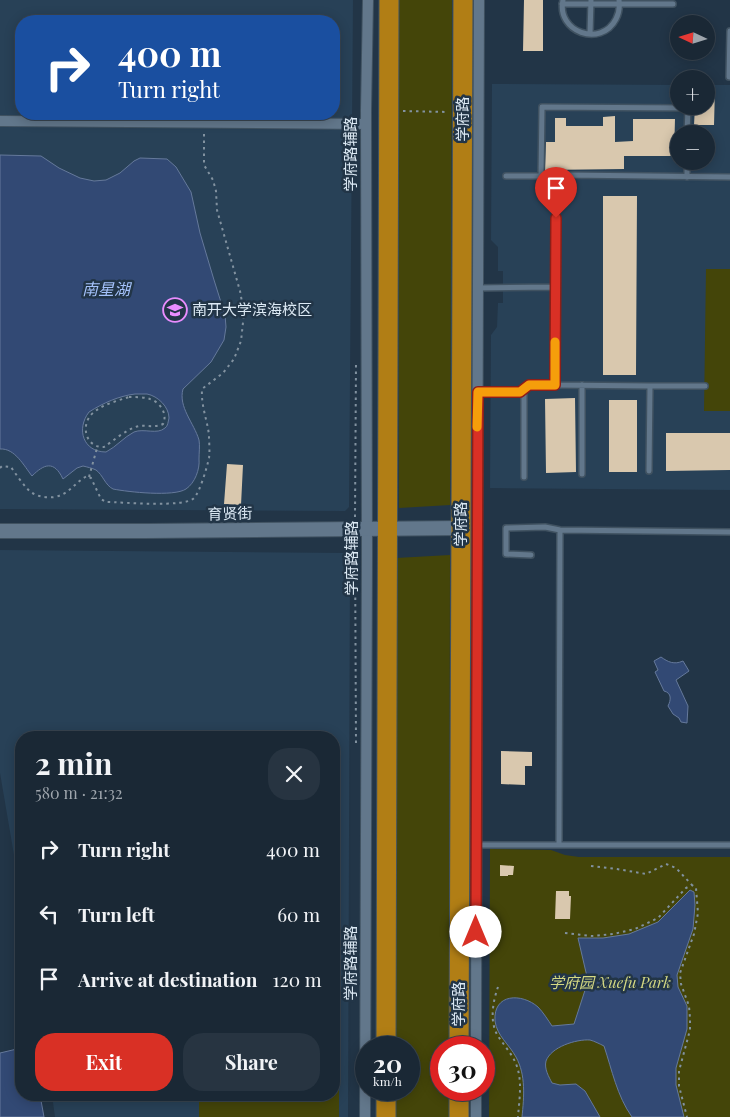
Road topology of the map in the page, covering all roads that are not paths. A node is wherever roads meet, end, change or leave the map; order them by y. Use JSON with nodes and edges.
{"nodes":[{"id":1,"x":368,"y":0,"type":"edge"},
{"id":2,"x":389,"y":0,"type":"edge"},
{"id":3,"x":463,"y":0,"type":"edge"},
{"id":4,"x":479,"y":0,"type":"edge"},
{"id":5,"x":562,"y":2,"type":"edge"},
{"id":6,"x":591,"y":2,"type":"edge"},
{"id":7,"x":619,"y":2,"type":"edge"},
{"id":8,"x":674,"y":4,"type":"dead end"},
{"id":9,"x":730,"y":31,"type":"edge"},
{"id":10,"x":590,"y":34,"type":"junction"},
{"id":11,"x":730,"y":77,"type":"edge"},
{"id":12,"x":0,"y":121,"type":"edge"},
{"id":13,"x":366,"y":124,"type":"junction"},
{"id":14,"x":688,"y":125,"type":"edge"},
{"id":15,"x":687,"y":170,"type":"edge"},
{"id":16,"x":506,"y":176,"type":"dead end"},
{"id":17,"x":541,"y":176,"type":"junction"},
{"id":18,"x":561,"y":176,"type":"junction"},
{"id":19,"x":687,"y":176,"type":"junction"},
{"id":20,"x":730,"y":177,"type":"edge"},
{"id":21,"x":478,"y":288,"type":"junction"},
{"id":22,"x":555,"y":288,"type":"junction"},
{"id":23,"x":555,"y":385,"type":"junction"},
{"id":24,"x":582,"y":385,"type":"junction"},
{"id":25,"x":650,"y":386,"type":"junction"},
{"id":26,"x":704,"y":386,"type":"dead end"},
{"id":27,"x":478,"y":392,"type":"junction"},
{"id":28,"x":520,"y":392,"type":"junction"},
{"id":29,"x":649,"y":471,"type":"dead end"},
{"id":30,"x":582,"y":474,"type":"dead end"},
{"id":31,"x":524,"y":477,"type":"dead end"},
{"id":32,"x":461,"y":528,"type":"junction"},
{"id":33,"x":361,"y":529,"type":"junction"},
{"id":34,"x":388,"y":529,"type":"junction"},
{"id":35,"x":560,"y":530,"type":"junction"},
{"id":36,"x":0,"y":531,"type":"edge"},
{"id":37,"x":730,"y":532,"type":"edge"},
{"id":38,"x":531,"y":555,"type":"dead end"},
{"id":39,"x":559,"y":845,"type":"junction"},
{"id":40,"x":730,"y":845,"type":"edge"},
{"id":41,"x":477,"y":846,"type":"junction"},
{"id":42,"x":386,"y":1036,"type":"edge"},
{"id":43,"x":459,"y":1036,"type":"edge"},
{"id":44,"x":476,"y":1036,"type":"edge"},
{"id":45,"x":386,"y":1101,"type":"edge"},
{"id":46,"x":459,"y":1101,"type":"edge"},
{"id":47,"x":476,"y":1101,"type":"edge"},
{"id":48,"x":365,"y":1117,"type":"edge"},
{"id":49,"x":386,"y":1117,"type":"edge"},
{"id":50,"x":459,"y":1117,"type":"edge"},
{"id":51,"x":476,"y":1117,"type":"edge"}],
"edges":[{"from":1,"to":13,"type":"street","name":"学府路辅路"},
{"from":2,"to":34,"type":"highway"},
{"from":3,"to":32,"type":"highway","name":"学府路"},
{"from":4,"to":21,"type":"street"},
{"from":5,"to":6,"type":"lane"},
{"from":5,"to":10,"type":"lane"},
{"from":6,"to":7,"type":"lane"},
{"from":6,"to":10,"type":"lane"},
{"from":7,"to":8,"type":"lane"},
{"from":7,"to":10,"type":"lane"},
{"from":9,"to":11,"type":"lane"},
{"from":12,"to":13,"type":"street"},
{"from":13,"to":33,"type":"street","name":"学府路辅路"},
{"from":14,"to":17,"type":"lane"},
{"from":15,"to":19,"type":"lane"},
{"from":16,"to":17,"type":"lane"},
{"from":17,"to":18,"type":"lane"},
{"from":18,"to":19,"type":"lane"},
{"from":18,"to":22,"type":"lane"},
{"from":19,"to":20,"type":"lane"},
{"from":21,"to":22,"type":"lane"},
{"from":21,"to":27,"type":"street"},
{"from":22,"to":23,"type":"lane"},
{"from":23,"to":24,"type":"lane"},
{"from":23,"to":28,"type":"lane"},
{"from":24,"to":25,"type":"lane"},
{"from":24,"to":30,"type":"lane"},
{"from":25,"to":26,"type":"lane"},
{"from":25,"to":29,"type":"lane"},
{"from":27,"to":28,"type":"lane"},
{"from":27,"to":41,"type":"street"},
{"from":28,"to":31,"type":"lane"},
{"from":32,"to":34,"type":"street","name":"育贤街"},
{"from":32,"to":43,"type":"highway","name":"学府路"},
{"from":33,"to":34,"type":"street","name":"育贤街"},
{"from":33,"to":36,"type":"street","name":"育贤街"},
{"from":33,"to":48,"type":"street","name":"学府路辅路"},
{"from":34,"to":42,"type":"highway"},
{"from":35,"to":37,"type":"lane"},
{"from":35,"to":38,"type":"lane"},
{"from":35,"to":39,"type":"lane"},
{"from":39,"to":40,"type":"lane"},
{"from":39,"to":41,"type":"lane"},
{"from":41,"to":44,"type":"street"},
{"from":45,"to":49,"type":"highway"},
{"from":46,"to":50,"type":"highway"},
{"from":47,"to":51,"type":"street"}]}
